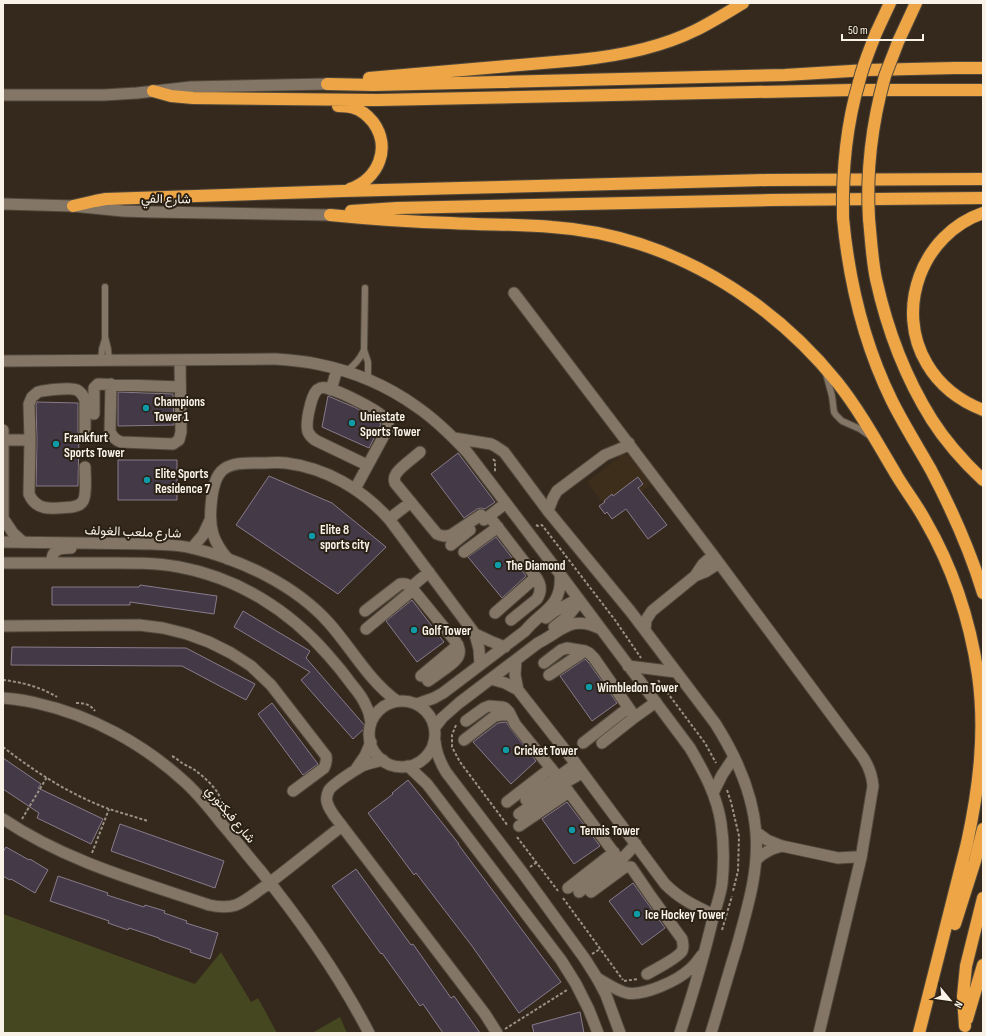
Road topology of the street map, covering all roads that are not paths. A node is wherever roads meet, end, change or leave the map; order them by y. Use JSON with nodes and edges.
{"nodes":[{"id":1,"x":743,"y":3,"type":"edge"},
{"id":2,"x":890,"y":3,"type":"edge"},
{"id":3,"x":916,"y":3,"type":"edge"},
{"id":4,"x":983,"y":68,"type":"edge"},
{"id":5,"x":327,"y":84,"type":"junction"},
{"id":6,"x":983,"y":90,"type":"edge"},
{"id":7,"x":153,"y":91,"type":"junction"},
{"id":8,"x":3,"y":94,"type":"edge"},
{"id":9,"x":295,"y":99,"type":"junction"},
{"id":10,"x":983,"y":179,"type":"edge"},
{"id":11,"x":343,"y":191,"type":"junction"},
{"id":12,"x":983,"y":198,"type":"edge"},
{"id":13,"x":3,"y":204,"type":"edge"},
{"id":14,"x":73,"y":206,"type":"junction"},
{"id":15,"x":983,"y":213,"type":"edge"},
{"id":16,"x":330,"y":215,"type":"junction"},
{"id":17,"x":105,"y":287,"type":"dead end"},
{"id":18,"x":365,"y":288,"type":"dead end"},
{"id":19,"x":514,"y":293,"type":"dead end"},
{"id":20,"x":364,"y":350,"type":"junction"},
{"id":21,"x":105,"y":360,"type":"junction"},
{"id":22,"x":180,"y":360,"type":"junction"},
{"id":23,"x":3,"y":361,"type":"edge"},
{"id":24,"x":821,"y":364,"type":"junction"},
{"id":25,"x":341,"y":370,"type":"junction"},
{"id":26,"x":368,"y":380,"type":"junction"},
{"id":27,"x":106,"y":384,"type":"junction"},
{"id":28,"x":180,"y":387,"type":"junction"},
{"id":29,"x":331,"y":390,"type":"junction"},
{"id":30,"x":983,"y":410,"type":"edge"},
{"id":31,"x":97,"y":414,"type":"dead end"},
{"id":32,"x":3,"y":430,"type":"edge"},
{"id":33,"x":85,"y":431,"type":"dead end"},
{"id":34,"x":454,"y":438,"type":"junction"},
{"id":35,"x":625,"y":439,"type":"junction"},
{"id":36,"x":3,"y":440,"type":"edge"},
{"id":37,"x":30,"y":440,"type":"junction"},
{"id":38,"x":878,"y":444,"type":"junction"},
{"id":39,"x":420,"y":452,"type":"dead end"},
{"id":40,"x":367,"y":465,"type":"junction"},
{"id":41,"x":85,"y":467,"type":"dead end"},
{"id":42,"x":983,"y":480,"type":"edge"},
{"id":43,"x":355,"y":489,"type":"junction"},
{"id":44,"x":533,"y":490,"type":"junction"},
{"id":45,"x":557,"y":491,"type":"junction"},
{"id":46,"x":411,"y":502,"type":"junction"},
{"id":47,"x":506,"y":503,"type":"junction"},
{"id":48,"x":548,"y":511,"type":"junction"},
{"id":49,"x":485,"y":516,"type":"junction"},
{"id":50,"x":3,"y":519,"type":"edge"},
{"id":51,"x":389,"y":519,"type":"junction"},
{"id":52,"x":210,"y":520,"type":"junction"},
{"id":53,"x":498,"y":527,"type":"junction"},
{"id":54,"x":3,"y":542,"type":"edge"},
{"id":55,"x":23,"y":542,"type":"junction"},
{"id":56,"x":110,"y":543,"type":"junction"},
{"id":57,"x":451,"y":545,"type":"dead end"},
{"id":58,"x":192,"y":548,"type":"junction"},
{"id":59,"x":464,"y":552,"type":"dead end"},
{"id":60,"x":228,"y":559,"type":"junction"},
{"id":61,"x":716,"y":559,"type":"junction"},
{"id":62,"x":3,"y":563,"type":"edge"},
{"id":63,"x":52,"y":563,"type":"junction"},
{"id":64,"x":429,"y":572,"type":"junction"},
{"id":65,"x":560,"y":574,"type":"junction"},
{"id":66,"x":536,"y":577,"type":"junction"},
{"id":67,"x":412,"y":588,"type":"junction"},
{"id":68,"x":983,"y":593,"type":"edge"},
{"id":69,"x":579,"y":600,"type":"junction"},
{"id":70,"x":365,"y":611,"type":"dead end"},
{"id":71,"x":652,"y":611,"type":"junction"},
{"id":72,"x":630,"y":612,"type":"junction"},
{"id":73,"x":495,"y":613,"type":"dead end"},
{"id":74,"x":511,"y":620,"type":"dead end"},
{"id":75,"x":3,"y":626,"type":"edge"},
{"id":76,"x":366,"y":629,"type":"dead end"},
{"id":77,"x":601,"y":629,"type":"junction"},
{"id":78,"x":645,"y":630,"type":"junction"},
{"id":79,"x":525,"y":631,"type":"junction"},
{"id":80,"x":475,"y":634,"type":"junction"},
{"id":81,"x":538,"y":643,"type":"junction"},
{"id":82,"x":505,"y":647,"type":"junction"},
{"id":83,"x":585,"y":651,"type":"junction"},
{"id":84,"x":516,"y":660,"type":"junction"},
{"id":85,"x":544,"y":663,"type":"dead end"},
{"id":86,"x":480,"y":665,"type":"junction"},
{"id":87,"x":628,"y":666,"type":"junction"},
{"id":88,"x":676,"y":672,"type":"junction"},
{"id":89,"x":549,"y":675,"type":"dead end"},
{"id":90,"x":425,"y":678,"type":"dead end"},
{"id":91,"x":492,"y":679,"type":"junction"},
{"id":92,"x":518,"y":690,"type":"junction"},
{"id":93,"x":3,"y":698,"type":"edge"},
{"id":94,"x":396,"y":701,"type":"junction"},
{"id":95,"x":656,"y":702,"type":"junction"},
{"id":96,"x":417,"y":704,"type":"junction"},
{"id":97,"x":632,"y":712,"type":"junction"},
{"id":98,"x":510,"y":715,"type":"junction"},
{"id":99,"x":466,"y":721,"type":"dead end"},
{"id":100,"x":371,"y":723,"type":"junction"},
{"id":101,"x":435,"y":727,"type":"junction"},
{"id":102,"x":464,"y":740,"type":"dead end"},
{"id":103,"x":434,"y":741,"type":"junction"},
{"id":104,"x":371,"y":742,"type":"junction"},
{"id":105,"x":583,"y":743,"type":"dead end"},
{"id":106,"x":602,"y":743,"type":"dead end"},
{"id":107,"x":734,"y":757,"type":"junction"},
{"id":108,"x":383,"y":760,"type":"junction"},
{"id":109,"x":408,"y":766,"type":"junction"},
{"id":110,"x":579,"y":768,"type":"junction"},
{"id":111,"x":356,"y":769,"type":"junction"},
{"id":112,"x":561,"y":780,"type":"junction"},
{"id":113,"x":293,"y":791,"type":"dead end"},
{"id":114,"x":713,"y":793,"type":"junction"},
{"id":115,"x":514,"y":808,"type":"dead end"},
{"id":116,"x":3,"y":819,"type":"edge"},
{"id":117,"x":342,"y":826,"type":"junction"},
{"id":118,"x":514,"y":828,"type":"road end"},
{"id":119,"x":983,"y":829,"type":"edge"},
{"id":120,"x":756,"y":832,"type":"junction"},
{"id":121,"x":636,"y":844,"type":"junction"},
{"id":122,"x":782,"y":846,"type":"junction"},
{"id":123,"x":617,"y":857,"type":"junction"},
{"id":124,"x":756,"y":860,"type":"junction"},
{"id":125,"x":860,"y":862,"type":"junction"},
{"id":126,"x":270,"y":882,"type":"junction"},
{"id":127,"x":666,"y":884,"type":"junction"},
{"id":128,"x":568,"y":888,"type":"dead end"},
{"id":129,"x":579,"y":892,"type":"dead end"},
{"id":130,"x":591,"y":892,"type":"dead end"},
{"id":131,"x":650,"y":896,"type":"junction"},
{"id":132,"x":983,"y":898,"type":"edge"},
{"id":133,"x":714,"y":915,"type":"junction"},
{"id":134,"x":705,"y":952,"type":"junction"},
{"id":135,"x":983,"y":965,"type":"edge"},
{"id":136,"x":647,"y":974,"type":"dead end"},
{"id":137,"x":597,"y":978,"type":"junction"},
{"id":138,"x":932,"y":983,"type":"junction"},
{"id":139,"x":964,"y":1030,"type":"edge"},
{"id":140,"x":369,"y":1033,"type":"edge"},
{"id":141,"x":498,"y":1033,"type":"edge"},
{"id":142,"x":598,"y":1033,"type":"edge"},
{"id":143,"x":620,"y":1033,"type":"edge"},
{"id":144,"x":680,"y":1033,"type":"edge"},
{"id":145,"x":711,"y":1033,"type":"edge"},
{"id":146,"x":818,"y":1033,"type":"edge"},
{"id":147,"x":919,"y":1033,"type":"edge"}],
"edges":[{"from":1,"to":5,"type":"highway"},
{"from":2,"to":68,"type":"highway","bridge":true},
{"from":3,"to":42,"type":"highway","bridge":true},
{"from":4,"to":5,"type":"highway","bridge":true},
{"from":5,"to":7,"type":"street"},
{"from":6,"to":9,"type":"highway","bridge":true},
{"from":7,"to":8,"type":"street"},
{"from":7,"to":9,"type":"highway"},
{"from":9,"to":11,"type":"highway"},
{"from":10,"to":11,"type":"highway","bridge":true},
{"from":11,"to":14,"type":"highway"},
{"from":12,"to":16,"type":"highway","bridge":true},
{"from":13,"to":14,"type":"street","name":"شارع الفي"},
{"from":14,"to":16,"type":"street","name":"شارع الفي"},
{"from":15,"to":30,"type":"highway"},
{"from":16,"to":24,"type":"highway"},
{"from":17,"to":21,"type":"lane"},
{"from":18,"to":20,"type":"lane"},
{"from":19,"to":35,"type":"street"},
{"from":20,"to":25,"type":"lane"},
{"from":20,"to":26,"type":"lane"},
{"from":21,"to":22,"type":"street"},
{"from":21,"to":23,"type":"street"},
{"from":22,"to":25,"type":"street"},
{"from":22,"to":28,"type":"street"},
{"from":24,"to":38,"type":"highway"},
{"from":24,"to":38,"type":"lane"},
{"from":25,"to":26,"type":"street"},
{"from":25,"to":29,"type":"street"},
{"from":26,"to":34,"type":"street"},
{"from":27,"to":28,"type":"street"},
{"from":27,"to":28,"type":"street"},
{"from":27,"to":31,"type":"street"},
{"from":29,"to":40,"type":"street"},
{"from":29,"to":40,"type":"street"},
{"from":32,"to":36,"type":"street"},
{"from":33,"to":37,"type":"street"},
{"from":34,"to":44,"type":"street"},
{"from":34,"to":47,"type":"street"},
{"from":35,"to":45,"type":"street"},
{"from":35,"to":61,"type":"street"},
{"from":36,"to":37,"type":"street"},
{"from":36,"to":50,"type":"street"},
{"from":37,"to":41,"type":"street"},
{"from":38,"to":138,"type":"highway"},
{"from":39,"to":46,"type":"street"},
{"from":40,"to":43,"type":"street"},
{"from":43,"to":51,"type":"street"},
{"from":43,"to":52,"type":"street"},
{"from":44,"to":45,"type":"street"},
{"from":44,"to":48,"type":"street"},
{"from":45,"to":48,"type":"street"},
{"from":46,"to":49,"type":"street"},
{"from":46,"to":51,"type":"street"},
{"from":47,"to":49,"type":"street"},
{"from":47,"to":65,"type":"street"},
{"from":48,"to":72,"type":"street"},
{"from":49,"to":53,"type":"street"},
{"from":49,"to":57,"type":"street"},
{"from":50,"to":55,"type":"street"},
{"from":51,"to":64,"type":"street"},
{"from":52,"to":58,"type":"street"},
{"from":52,"to":60,"type":"street"},
{"from":53,"to":59,"type":"street"},
{"from":53,"to":66,"type":"street"},
{"from":54,"to":55,"type":"street","name":"شارع ملعب الغولف"},
{"from":55,"to":56,"type":"street","name":"شارع ملعب الغولف"},
{"from":56,"to":58,"type":"street","name":"شارع ملعب الغولف"},
{"from":56,"to":63,"type":"street"},
{"from":58,"to":60,"type":"street","name":"شارع ملعب الغولف"},
{"from":60,"to":94,"type":"street","name":"شارع ملعب الغولف"},
{"from":61,"to":71,"type":"street"},
{"from":61,"to":125,"type":"street"},
{"from":62,"to":63,"type":"street"},
{"from":63,"to":100,"type":"street"},
{"from":64,"to":67,"type":"street"},
{"from":64,"to":80,"type":"street"},
{"from":65,"to":69,"type":"street"},
{"from":65,"to":79,"type":"street"},
{"from":66,"to":73,"type":"street"},
{"from":66,"to":74,"type":"street"},
{"from":67,"to":70,"type":"street"},
{"from":67,"to":76,"type":"street"},
{"from":67,"to":90,"type":"street"},
{"from":69,"to":77,"type":"street"},
{"from":69,"to":79,"type":"street"},
{"from":69,"to":81,"type":"street"},
{"from":71,"to":72,"type":"street"},
{"from":71,"to":78,"type":"street"},
{"from":72,"to":78,"type":"street"},
{"from":75,"to":113,"type":"street"},
{"from":77,"to":81,"type":"street"},
{"from":77,"to":87,"type":"street"},
{"from":78,"to":88,"type":"street"},
{"from":79,"to":82,"type":"street"},
{"from":80,"to":82,"type":"street"},
{"from":80,"to":86,"type":"street"},
{"from":81,"to":84,"type":"street"},
{"from":82,"to":86,"type":"street"},
{"from":83,"to":85,"type":"street"},
{"from":83,"to":89,"type":"street"},
{"from":83,"to":97,"type":"street"},
{"from":84,"to":91,"type":"street"},
{"from":84,"to":92,"type":"street"},
{"from":86,"to":96,"type":"street"},
{"from":87,"to":88,"type":"street"},
{"from":87,"to":95,"type":"street"},
{"from":88,"to":107,"type":"street"},
{"from":91,"to":92,"type":"street"},
{"from":91,"to":101,"type":"street"},
{"from":92,"to":110,"type":"street"},
{"from":93,"to":126,"type":"street","name":"شارع فيكتوري"},
{"from":94,"to":96,"type":"street"},
{"from":94,"to":100,"type":"street"},
{"from":95,"to":97,"type":"street"},
{"from":95,"to":114,"type":"street"},
{"from":96,"to":101,"type":"street"},
{"from":97,"to":105,"type":"street"},
{"from":97,"to":106,"type":"street"},
{"from":98,"to":99,"type":"street"},
{"from":98,"to":102,"type":"street"},
{"from":98,"to":112,"type":"street"},
{"from":100,"to":104,"type":"street"},
{"from":101,"to":103,"type":"street"},
{"from":103,"to":109,"type":"street"},
{"from":103,"to":137,"type":"street"},
{"from":104,"to":108,"type":"street"},
{"from":104,"to":111,"type":"street"},
{"from":107,"to":114,"type":"street"},
{"from":107,"to":120,"type":"street"},
{"from":108,"to":109,"type":"street"},
{"from":108,"to":111,"type":"street"},
{"from":109,"to":142,"type":"street"},
{"from":110,"to":112,"type":"street"},
{"from":110,"to":121,"type":"street"},
{"from":111,"to":117,"type":"street"},
{"from":112,"to":115,"type":"street"},
{"from":112,"to":118,"type":"street"},
{"from":112,"to":123,"type":"street"},
{"from":114,"to":133,"type":"street"},
{"from":116,"to":126,"type":"street"},
{"from":117,"to":126,"type":"street"},
{"from":117,"to":141,"type":"street"},
{"from":119,"to":138,"type":"highway"},
{"from":120,"to":122,"type":"street"},
{"from":120,"to":124,"type":"street"},
{"from":121,"to":123,"type":"street"},
{"from":121,"to":127,"type":"street"},
{"from":122,"to":124,"type":"street"},
{"from":122,"to":125,"type":"street"},
{"from":123,"to":128,"type":"street"},
{"from":123,"to":129,"type":"street"},
{"from":124,"to":145,"type":"street"},
{"from":125,"to":146,"type":"street"},
{"from":126,"to":140,"type":"street","name":"شارع فيكتوري"},
{"from":127,"to":131,"type":"street"},
{"from":127,"to":133,"type":"street"},
{"from":130,"to":131,"type":"street"},
{"from":131,"to":136,"type":"street"},
{"from":132,"to":139,"type":"highway"},
{"from":133,"to":134,"type":"street"},
{"from":134,"to":137,"type":"street"},
{"from":134,"to":144,"type":"street"},
{"from":135,"to":139,"type":"highway"},
{"from":137,"to":143,"type":"street"},
{"from":138,"to":147,"type":"highway"}]}
